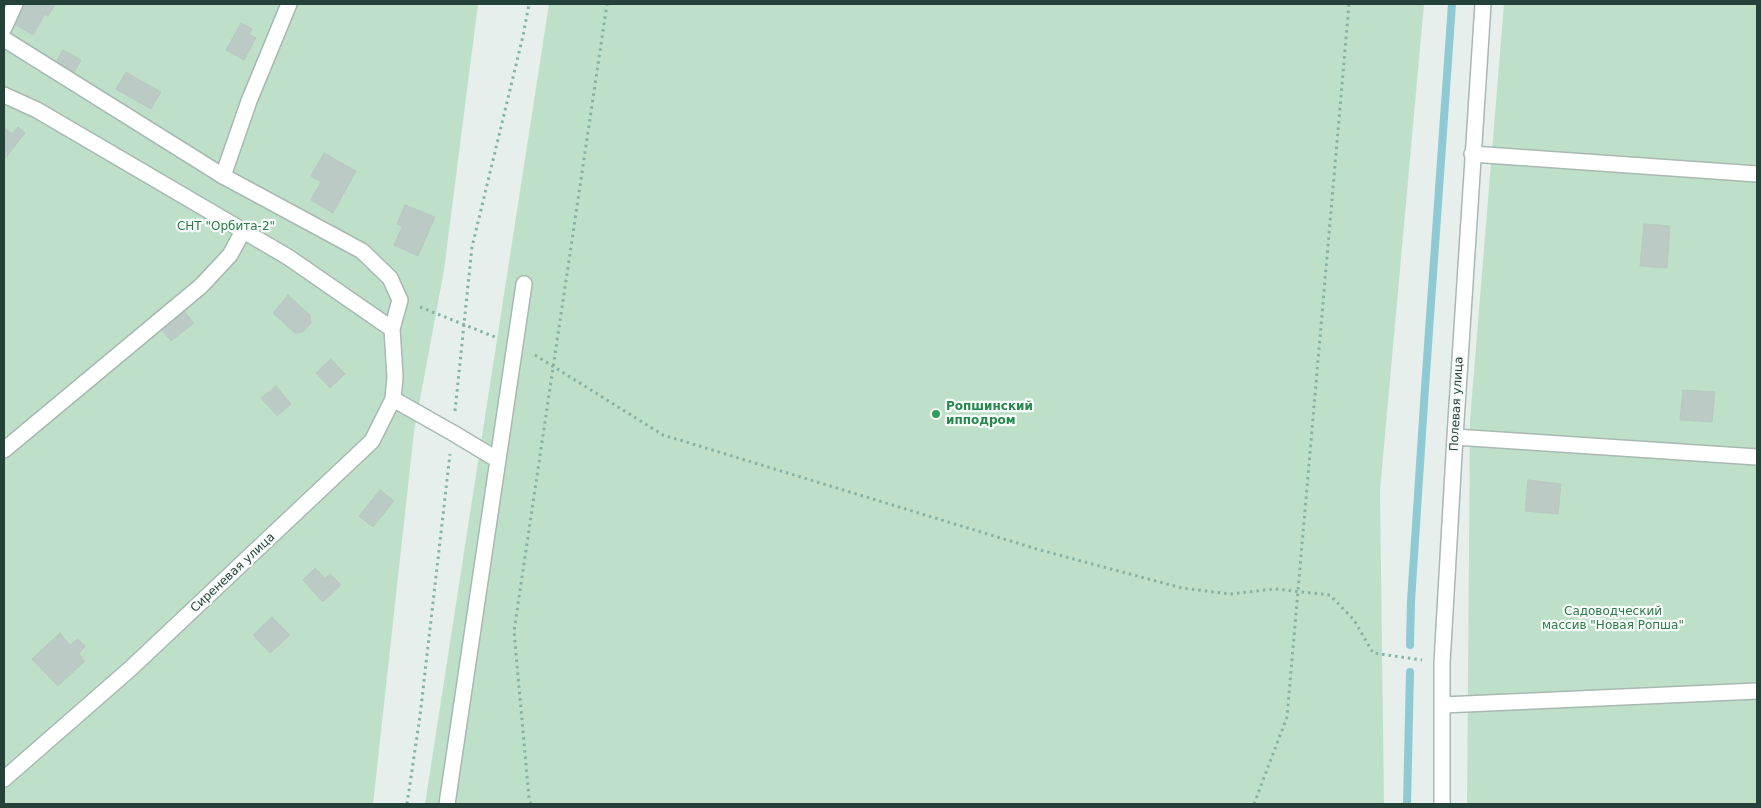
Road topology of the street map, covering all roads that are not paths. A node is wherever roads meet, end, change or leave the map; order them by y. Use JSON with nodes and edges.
{"nodes":[{"id":1,"x":14,"y":4,"type":"edge"},
{"id":2,"x":289,"y":4,"type":"edge"},
{"id":3,"x":1483,"y":4,"type":"edge"},
{"id":4,"x":4,"y":28,"type":"edge"},
{"id":5,"x":4,"y":39,"type":"edge"},
{"id":6,"x":4,"y":95,"type":"edge"},
{"id":7,"x":1472,"y":154,"type":"junction"},
{"id":8,"x":1757,"y":174,"type":"edge"},
{"id":9,"x":223,"y":176,"type":"junction"},
{"id":10,"x":243,"y":231,"type":"junction"},
{"id":11,"x":524,"y":284,"type":"dead end"},
{"id":12,"x":392,"y":329,"type":"junction"},
{"id":13,"x":393,"y":400,"type":"junction"},
{"id":14,"x":1455,"y":436,"type":"junction"},
{"id":15,"x":4,"y":450,"type":"edge"},
{"id":16,"x":1757,"y":457,"type":"edge"},
{"id":17,"x":498,"y":460,"type":"junction"},
{"id":18,"x":1757,"y":691,"type":"edge"},
{"id":19,"x":1443,"y":705,"type":"junction"},
{"id":20,"x":4,"y":779,"type":"edge"},
{"id":21,"x":447,"y":804,"type":"edge"},
{"id":22,"x":1442,"y":804,"type":"edge"}],
"edges":[{"from":1,"to":4,"type":"street"},
{"from":2,"to":9,"type":"street"},
{"from":3,"to":7,"type":"street","name":"Полевая улица"},
{"from":5,"to":9,"type":"street"},
{"from":6,"to":10,"type":"street"},
{"from":7,"to":8,"type":"street"},
{"from":7,"to":14,"type":"street","name":"Полевая улица"},
{"from":9,"to":12,"type":"street","name":"Сиреневая улица"},
{"from":10,"to":12,"type":"street"},
{"from":10,"to":15,"type":"street"},
{"from":11,"to":17,"type":"street"},
{"from":12,"to":13,"type":"street","name":"Сиреневая улица"},
{"from":13,"to":17,"type":"street"},
{"from":13,"to":20,"type":"street","name":"Сиреневая улица"},
{"from":14,"to":16,"type":"street"},
{"from":14,"to":19,"type":"street","name":"Полевая улица"},
{"from":17,"to":21,"type":"street"},
{"from":18,"to":19,"type":"street"},
{"from":19,"to":22,"type":"street","name":"Полевая улица"}]}
